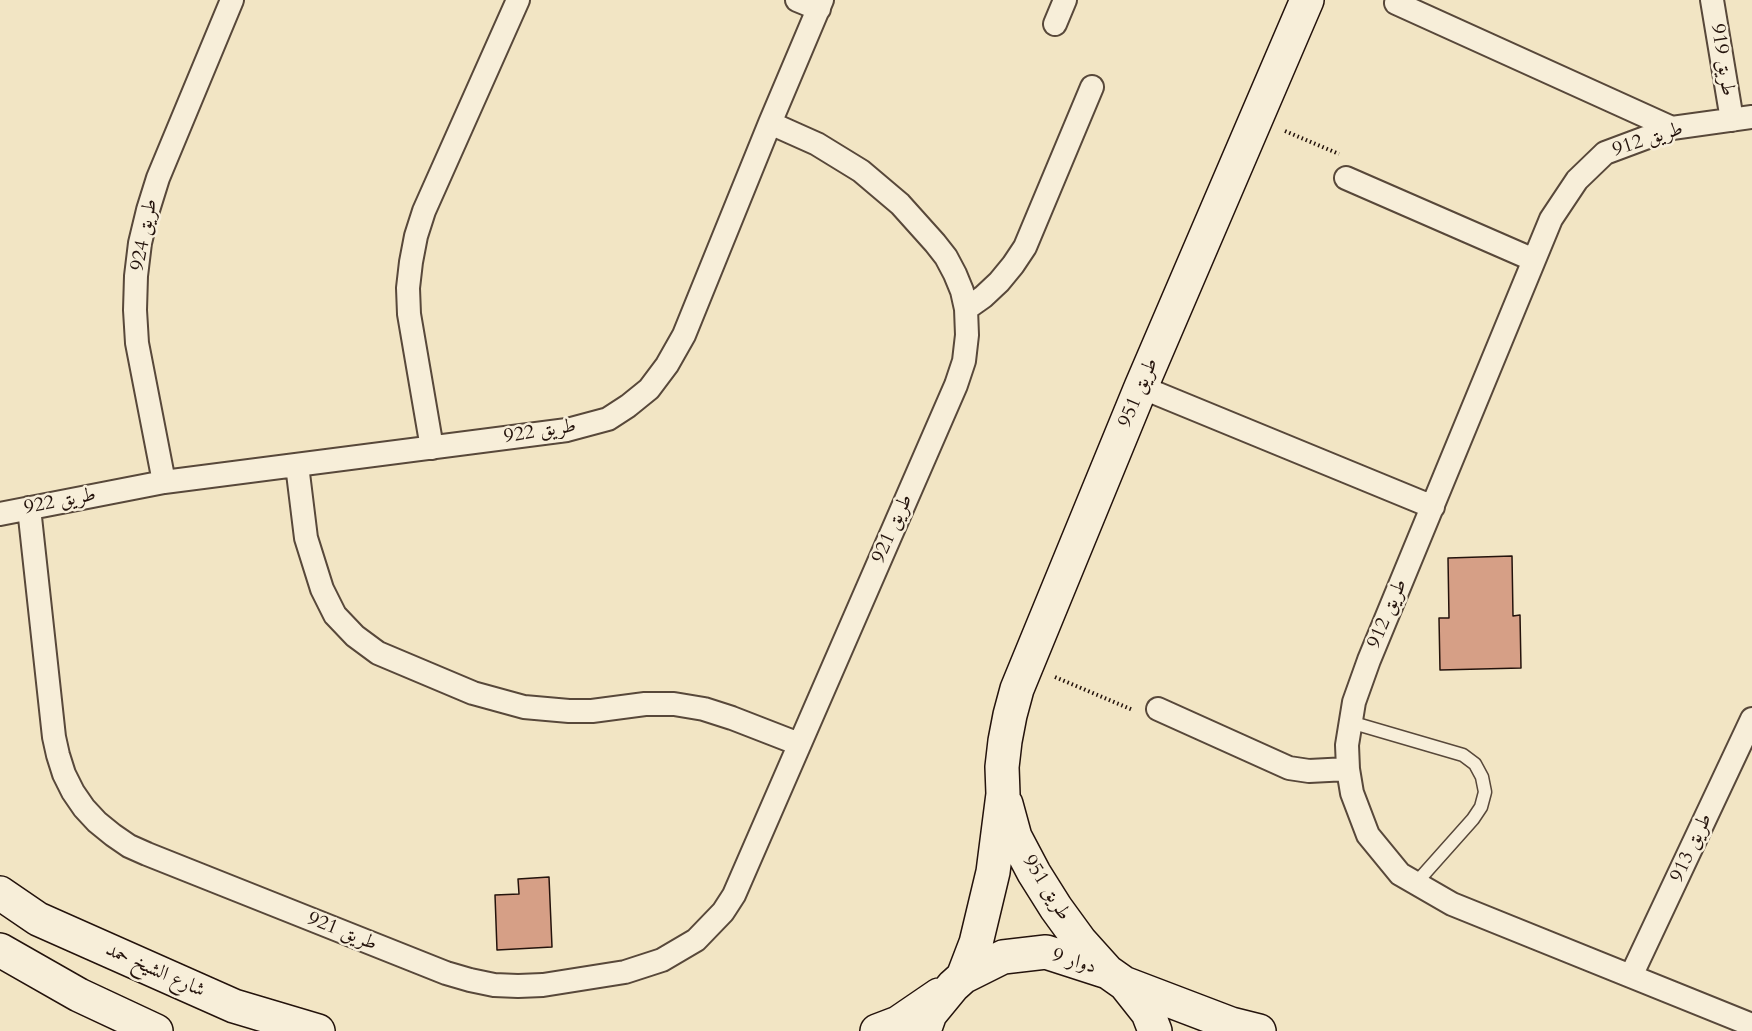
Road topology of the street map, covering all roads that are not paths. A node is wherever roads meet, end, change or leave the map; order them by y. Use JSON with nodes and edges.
{"nodes":[{"id":1,"x":232,"y":0,"type":"edge"},
{"id":2,"x":518,"y":0,"type":"edge"},
{"id":3,"x":797,"y":0,"type":"edge"},
{"id":4,"x":1065,"y":0,"type":"edge"},
{"id":5,"x":1307,"y":0,"type":"edge"},
{"id":6,"x":1712,"y":0,"type":"edge"},
{"id":7,"x":1396,"y":3,"type":"dead end"},
{"id":8,"x":820,"y":4,"type":"edge"},
{"id":9,"x":1055,"y":24,"type":"dead end"},
{"id":10,"x":1092,"y":87,"type":"dead end"},
{"id":11,"x":1742,"y":119,"type":"edge"},
{"id":12,"x":770,"y":123,"type":"junction"},
{"id":13,"x":1672,"y":128,"type":"junction"},
{"id":14,"x":1346,"y":178,"type":"road end"},
{"id":15,"x":1534,"y":260,"type":"junction"},
{"id":16,"x":966,"y":309,"type":"junction"},
{"id":17,"x":1141,"y":387,"type":"junction"},
{"id":18,"x":432,"y":448,"type":"junction"},
{"id":19,"x":297,"y":465,"type":"junction"},
{"id":20,"x":164,"y":482,"type":"junction"},
{"id":21,"x":1433,"y":507,"type":"junction"},
{"id":22,"x":29,"y":508,"type":"junction"},
{"id":23,"x":0,"y":514,"type":"edge"},
{"id":24,"x":1158,"y":709,"type":"road end"},
{"id":25,"x":1752,"y":719,"type":"edge"},
{"id":26,"x":1350,"y":722,"type":"junction"},
{"id":27,"x":799,"y":744,"type":"junction"},
{"id":28,"x":1348,"y":769,"type":"junction"},
{"id":29,"x":1003,"y":794,"type":"junction"},
{"id":30,"x":1416,"y":883,"type":"junction"},
{"id":31,"x":0,"y":893,"type":"edge"},
{"id":32,"x":0,"y":950,"type":"edge"},
{"id":33,"x":1631,"y":976,"type":"junction"},
{"id":34,"x":1116,"y":978,"type":"junction"},
{"id":35,"x":958,"y":982,"type":"junction"},
{"id":36,"x":79,"y":995,"type":"junction"},
{"id":37,"x":1752,"y":1025,"type":"edge"},
{"id":38,"x":120,"y":1031,"type":"edge"},
{"id":39,"x":156,"y":1031,"type":"edge"},
{"id":40,"x":318,"y":1031,"type":"edge"},
{"id":41,"x":877,"y":1031,"type":"edge"},
{"id":42,"x":924,"y":1031,"type":"edge"},
{"id":43,"x":1155,"y":1031,"type":"edge"},
{"id":44,"x":1260,"y":1031,"type":"edge"}],
"edges":[{"from":1,"to":20,"type":"street","name":"طريق 924"},
{"from":2,"to":18,"type":"street"},
{"from":3,"to":8,"type":"street"},
{"from":4,"to":9,"type":"street"},
{"from":5,"to":17,"type":"street","name":"طريق 951"},
{"from":6,"to":11,"type":"street","name":"طريق 919"},
{"from":7,"to":13,"type":"street"},
{"from":8,"to":12,"type":"street","name":"طريق 922"},
{"from":10,"to":16,"type":"street"},
{"from":11,"to":13,"type":"street","name":"طريق 912"},
{"from":12,"to":16,"type":"street","name":"طريق 921"},
{"from":12,"to":18,"type":"street","name":"طريق 922"},
{"from":13,"to":15,"type":"street","name":"طريق 912"},
{"from":14,"to":15,"type":"street"},
{"from":15,"to":21,"type":"street","name":"طريق 912"},
{"from":16,"to":27,"type":"street","name":"طريق 921"},
{"from":17,"to":21,"type":"street"},
{"from":17,"to":29,"type":"street","name":"طريق 951"},
{"from":18,"to":19,"type":"street","name":"طريق 922"},
{"from":19,"to":20,"type":"street","name":"طريق 922"},
{"from":19,"to":27,"type":"street"},
{"from":20,"to":22,"type":"street","name":"طريق 922"},
{"from":21,"to":26,"type":"street","name":"طريق 912"},
{"from":22,"to":23,"type":"street","name":"طريق 922"},
{"from":22,"to":27,"type":"street","name":"طريق 921"},
{"from":24,"to":28,"type":"street"},
{"from":25,"to":33,"type":"street","name":"طريق 913"},
{"from":26,"to":28,"type":"street","name":"طريق 912"},
{"from":26,"to":30,"type":"lane"},
{"from":28,"to":30,"type":"street","name":"طريق 912"},
{"from":29,"to":34,"type":"street","name":"طريق 951"},
{"from":29,"to":35,"type":"street","name":"طريق 951"},
{"from":30,"to":33,"type":"street","name":"طريق 912"},
{"from":31,"to":40,"type":"street","name":"شارع الشيخ حمد"},
{"from":32,"to":36,"type":"street"},
{"from":33,"to":37,"type":"street","name":"طريق 912"},
{"from":34,"to":35,"type":"street","name":"دوار 9"},
{"from":34,"to":43,"type":"street"},
{"from":34,"to":44,"type":"street"},
{"from":35,"to":41,"type":"street"},
{"from":35,"to":42,"type":"street","name":"دوار 9"},
{"from":36,"to":38,"type":"street"},
{"from":36,"to":39,"type":"street"}]}
